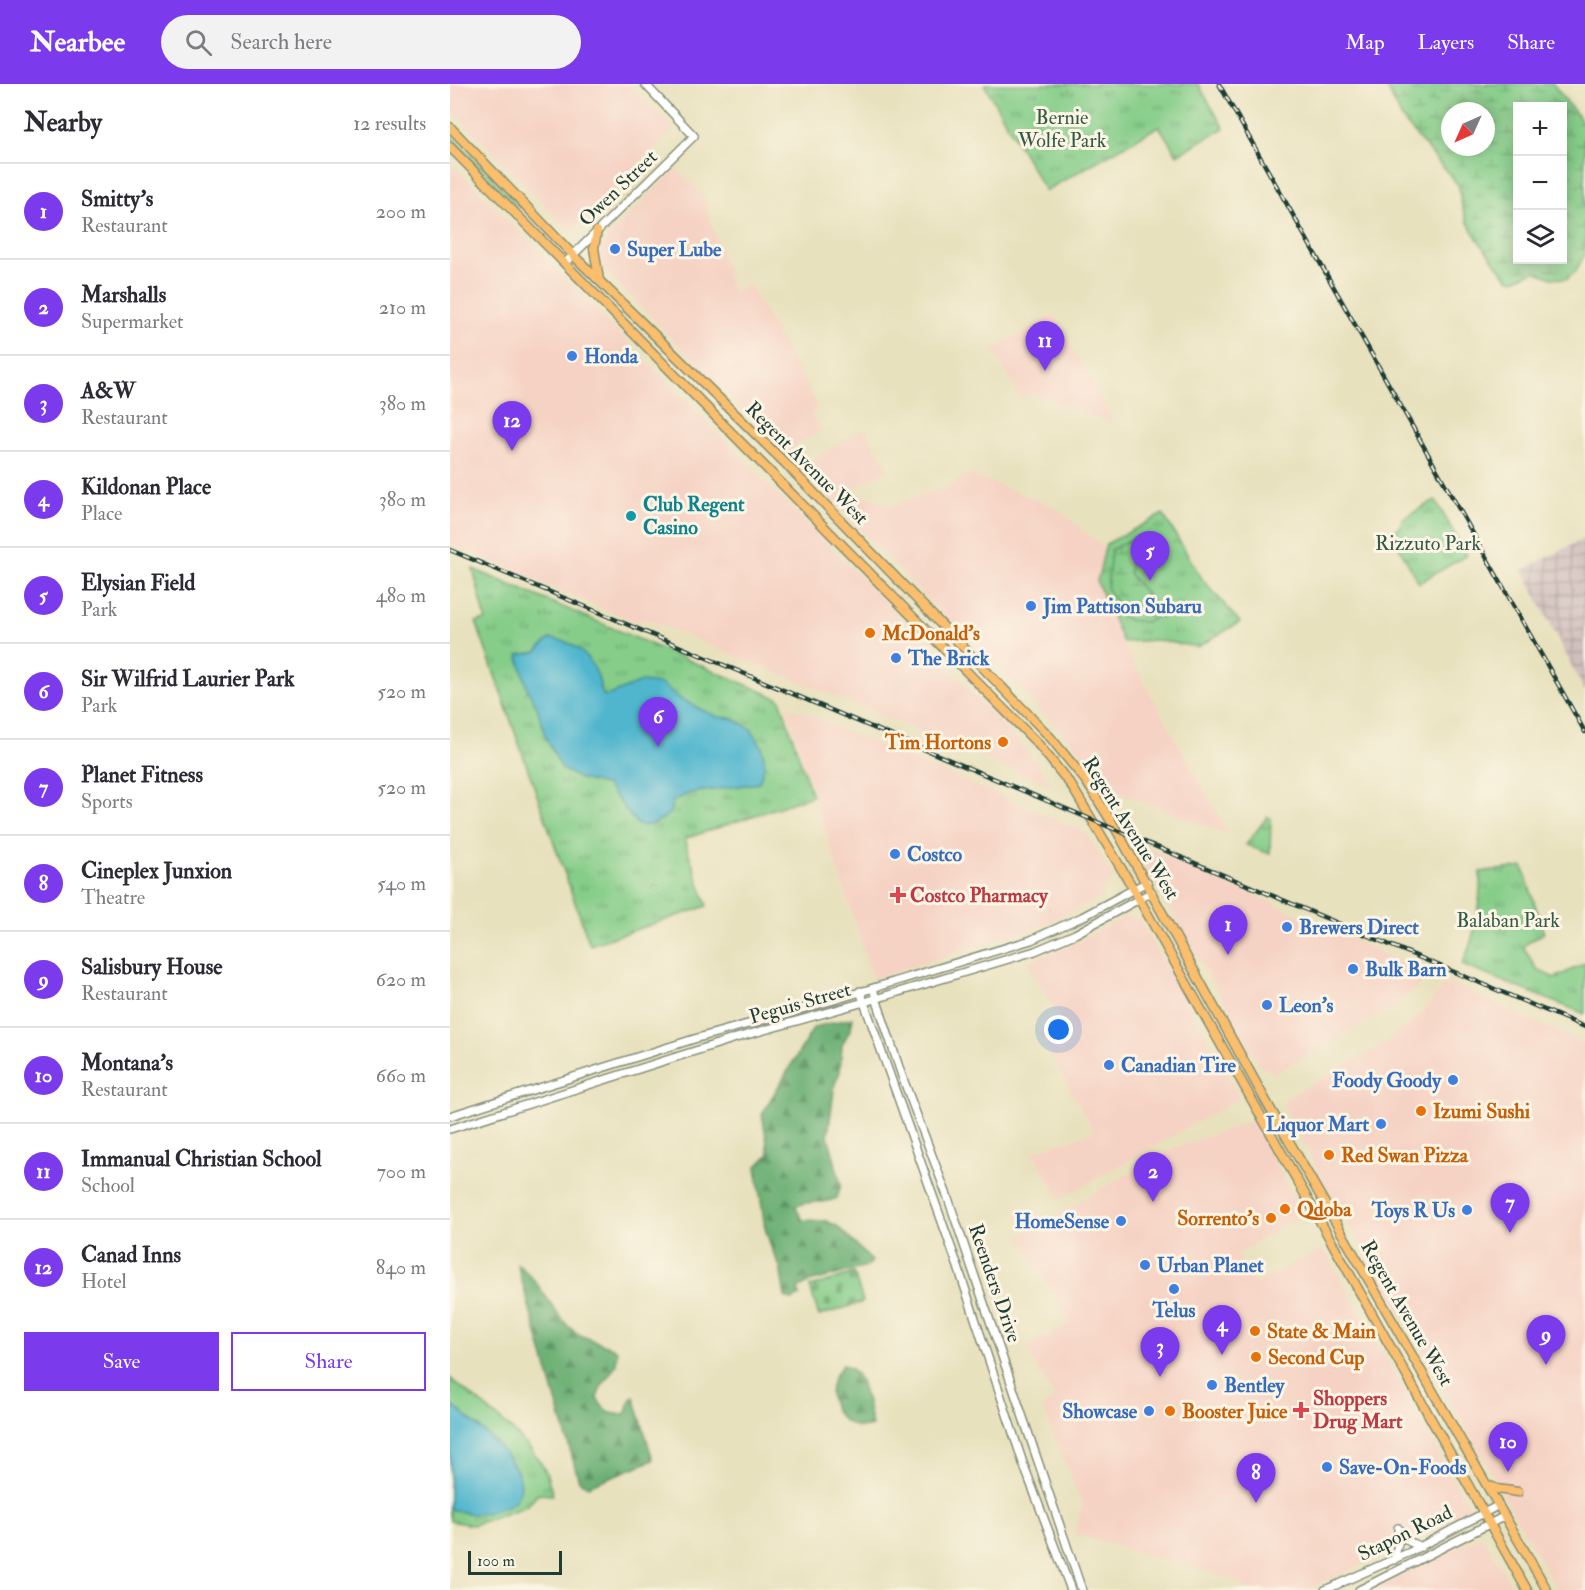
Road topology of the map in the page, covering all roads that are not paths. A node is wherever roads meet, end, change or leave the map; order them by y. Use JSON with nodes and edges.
{"nodes":[{"id":1,"x":645,"y":84,"type":"edge"},
{"id":2,"x":450,"y":127,"type":"edge"},
{"id":3,"x":450,"y":147,"type":"edge"},
{"id":4,"x":597,"y":231,"type":"junction"},
{"id":5,"x":573,"y":255,"type":"junction"},
{"id":6,"x":565,"y":263,"type":"junction"},
{"id":7,"x":599,"y":280,"type":"junction"},
{"id":8,"x":891,"y":573,"type":"junction"},
{"id":9,"x":869,"y":574,"type":"junction"},
{"id":10,"x":1001,"y":687,"type":"junction"},
{"id":11,"x":992,"y":698,"type":"junction"},
{"id":12,"x":1147,"y":882,"type":"junction"},
{"id":13,"x":1133,"y":888,"type":"junction"},
{"id":14,"x":1152,"y":892,"type":"junction"},
{"id":15,"x":1139,"y":899,"type":"junction"},
{"id":16,"x":873,"y":989,"type":"junction"},
{"id":17,"x":860,"y":991,"type":"junction"},
{"id":18,"x":875,"y":999,"type":"junction"},
{"id":19,"x":864,"y":1002,"type":"junction"},
{"id":20,"x":450,"y":1116,"type":"edge"},
{"id":21,"x":450,"y":1130,"type":"edge"},
{"id":22,"x":1318,"y":1190,"type":"junction"},
{"id":23,"x":1307,"y":1197,"type":"junction"},
{"id":24,"x":1325,"y":1203,"type":"junction"},
{"id":25,"x":1321,"y":1223,"type":"junction"},
{"id":26,"x":1330,"y":1237,"type":"junction"},
{"id":27,"x":1345,"y":1239,"type":"junction"},
{"id":28,"x":1360,"y":1290,"type":"junction"},
{"id":29,"x":1381,"y":1299,"type":"junction"},
{"id":30,"x":1370,"y":1310,"type":"junction"},
{"id":31,"x":1390,"y":1316,"type":"junction"},
{"id":32,"x":1487,"y":1485,"type":"junction"},
{"id":33,"x":1518,"y":1492,"type":"dead end"},
{"id":34,"x":1499,"y":1505,"type":"junction"},
{"id":35,"x":1483,"y":1513,"type":"junction"},
{"id":36,"x":1505,"y":1516,"type":"junction"},
{"id":37,"x":1489,"y":1524,"type":"junction"},
{"id":38,"x":1421,"y":1547,"type":"junction"},
{"id":39,"x":1394,"y":1560,"type":"junction"},
{"id":40,"x":1366,"y":1571,"type":"junction"},
{"id":41,"x":1372,"y":1584,"type":"junction"},
{"id":42,"x":1071,"y":1590,"type":"edge"},
{"id":43,"x":1082,"y":1590,"type":"edge"},
{"id":44,"x":1324,"y":1590,"type":"edge"},
{"id":45,"x":1359,"y":1590,"type":"edge"},
{"id":46,"x":1527,"y":1590,"type":"edge"},
{"id":47,"x":1547,"y":1590,"type":"edge"}],
"edges":[{"from":1,"to":4,"type":"street","name":"Owen Street"},
{"from":2,"to":5,"type":"main road","name":"Regent Avenue West"},
{"from":3,"to":6,"type":"main road","name":"Regent Avenue West"},
{"from":4,"to":5,"type":"street","name":"Owen Street"},
{"from":4,"to":7,"type":"main road"},
{"from":5,"to":6,"type":"street","name":"Owen Street"},
{"from":5,"to":7,"type":"main road","name":"Regent Avenue West"},
{"from":6,"to":9,"type":"main road","name":"Regent Avenue West"},
{"from":7,"to":8,"type":"main road","name":"Regent Avenue West"},
{"from":8,"to":9,"type":"main road"},
{"from":8,"to":10,"type":"main road","name":"Regent Avenue West"},
{"from":9,"to":11,"type":"main road","name":"Regent Avenue West"},
{"from":10,"to":11,"type":"main road"},
{"from":10,"to":12,"type":"main road","name":"Regent Avenue West"},
{"from":11,"to":13,"type":"main road","name":"Regent Avenue West"},
{"from":12,"to":13,"type":"street","name":"Peguis Street"},
{"from":12,"to":14,"type":"main road","name":"Regent Avenue West"},
{"from":13,"to":15,"type":"main road","name":"Regent Avenue West"},
{"from":13,"to":16,"type":"street","name":"Peguis Street"},
{"from":14,"to":15,"type":"street","name":"Peguis Street"},
{"from":14,"to":22,"type":"main road","name":"Regent Avenue West"},
{"from":15,"to":18,"type":"street","name":"Peguis Street"},
{"from":15,"to":23,"type":"main road","name":"Regent Avenue West"},
{"from":16,"to":17,"type":"street","name":"Peguis Street"},
{"from":16,"to":18,"type":"street","name":"Reenders Drive"},
{"from":17,"to":19,"type":"street","name":"Reenders Drive"},
{"from":17,"to":20,"type":"street","name":"Peguis Street"},
{"from":18,"to":19,"type":"street","name":"Peguis Street"},
{"from":18,"to":43,"type":"street","name":"Reenders Drive"},
{"from":19,"to":21,"type":"street","name":"Peguis Street"},
{"from":19,"to":42,"type":"street","name":"Reenders Drive"},
{"from":22,"to":23,"type":"main road"},
{"from":22,"to":24,"type":"main road","name":"Regent Avenue West"},
{"from":23,"to":25,"type":"main road","name":"Regent Avenue West"},
{"from":24,"to":25,"type":"main road"},
{"from":24,"to":27,"type":"main road","name":"Regent Avenue West"},
{"from":25,"to":26,"type":"main road","name":"Regent Avenue West"},
{"from":26,"to":27,"type":"main road"},
{"from":26,"to":28,"type":"main road","name":"Regent Avenue West"},
{"from":27,"to":29,"type":"main road","name":"Regent Avenue West"},
{"from":28,"to":29,"type":"main road"},
{"from":28,"to":30,"type":"main road","name":"Regent Avenue West"},
{"from":29,"to":31,"type":"main road","name":"Regent Avenue West"},
{"from":30,"to":31,"type":"main road"},
{"from":30,"to":35,"type":"main road","name":"Regent Avenue West"},
{"from":31,"to":32,"type":"main road","name":"Regent Avenue West"},
{"from":32,"to":33,"type":"main road"},
{"from":32,"to":34,"type":"main road","name":"Regent Avenue West"},
{"from":34,"to":35,"type":"street","name":"Stapon Road"},
{"from":34,"to":36,"type":"main road","name":"Regent Avenue West"},
{"from":35,"to":37,"type":"main road","name":"Regent Avenue West"},
{"from":35,"to":38,"type":"street","name":"Stapon Road"},
{"from":36,"to":37,"type":"street","name":"Stapon Road"},
{"from":36,"to":47,"type":"main road","name":"Regent Avenue West"},
{"from":37,"to":41,"type":"street","name":"Stapon Road"},
{"from":37,"to":46,"type":"main road","name":"Regent Avenue West"},
{"from":38,"to":39,"type":"street","name":"Stapon Road"},
{"from":38,"to":39,"type":"street"},
{"from":39,"to":40,"type":"street","name":"Stapon Road"},
{"from":40,"to":41,"type":"street"},
{"from":40,"to":44,"type":"street","name":"Stapon Road"},
{"from":41,"to":45,"type":"street","name":"Stapon Road"}]}
